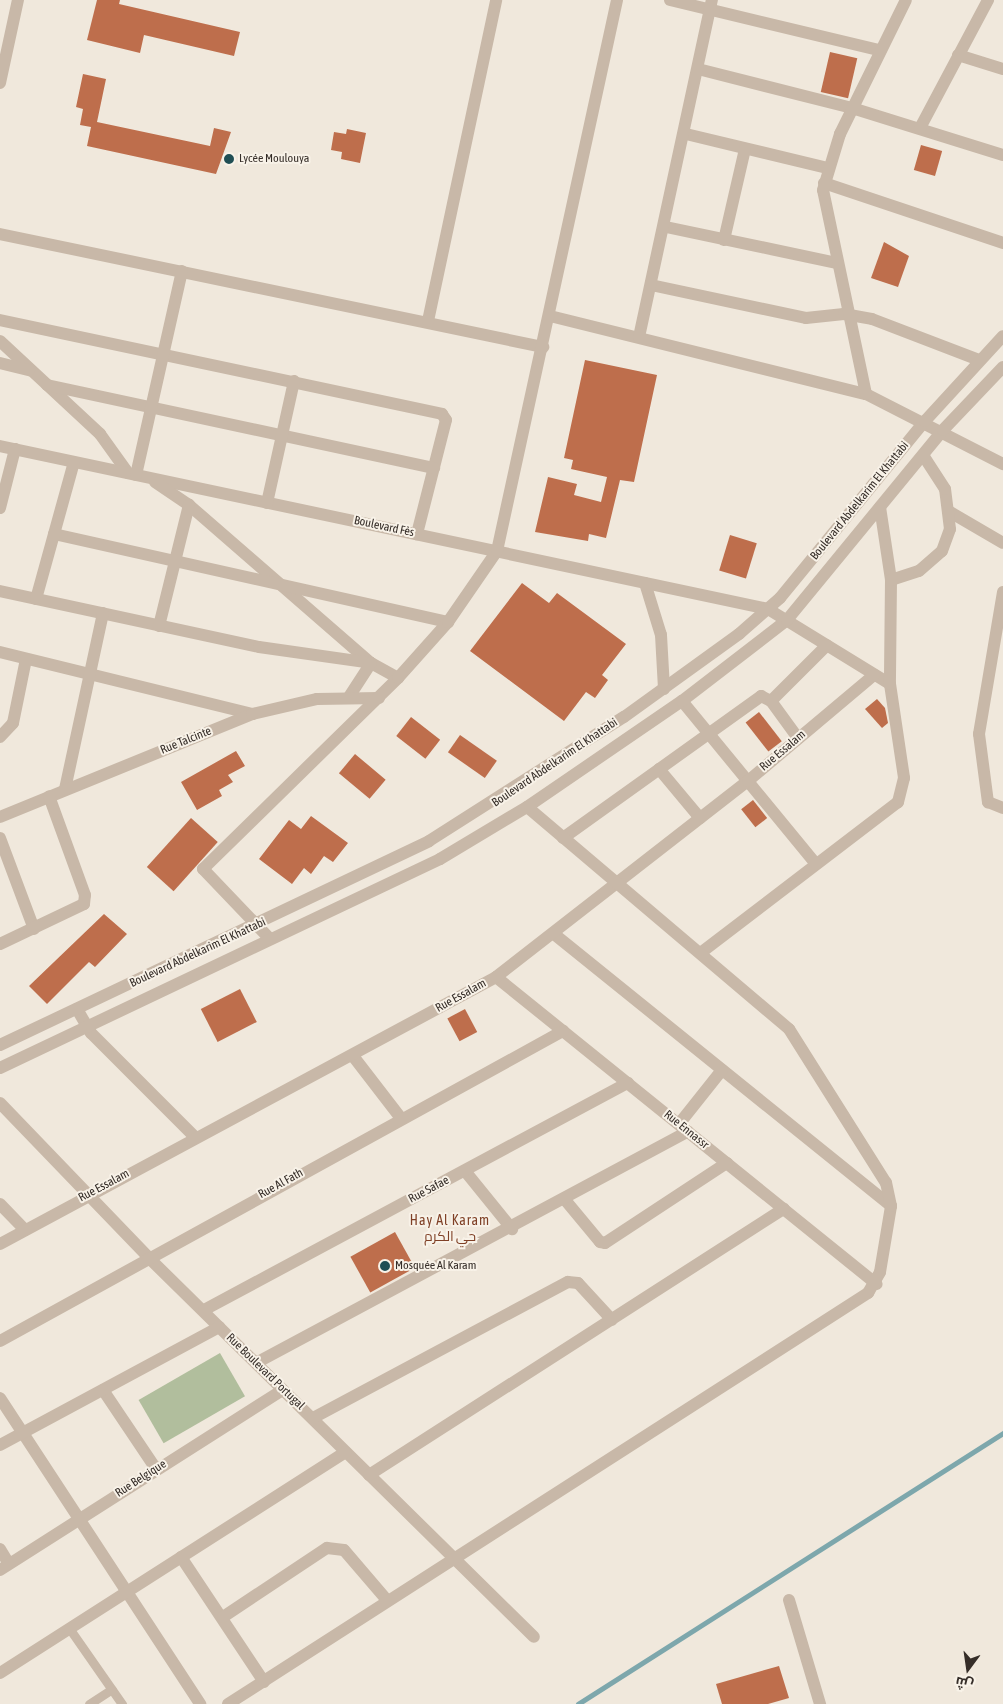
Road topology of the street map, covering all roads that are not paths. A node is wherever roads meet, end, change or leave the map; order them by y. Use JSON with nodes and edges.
{"nodes":[{"id":1,"x":18,"y":0,"type":"edge"},
{"id":2,"x":496,"y":0,"type":"edge"},
{"id":3,"x":617,"y":0,"type":"edge"},
{"id":4,"x":670,"y":0,"type":"edge"},
{"id":5,"x":906,"y":0,"type":"edge"},
{"id":6,"x":988,"y":0,"type":"edge"},
{"id":7,"x":711,"y":5,"type":"edge"},
{"id":8,"x":5,"y":36,"type":"edge"},
{"id":9,"x":879,"y":50,"type":"junction"},
{"id":10,"x":958,"y":55,"type":"junction"},
{"id":11,"x":698,"y":69,"type":"junction"},
{"id":12,"x":1003,"y":69,"type":"edge"},
{"id":13,"x":0,"y":83,"type":"edge"},
{"id":14,"x":852,"y":108,"type":"junction"},
{"id":15,"x":920,"y":128,"type":"junction"},
{"id":16,"x":686,"y":134,"type":"junction"},
{"id":17,"x":745,"y":149,"type":"junction"},
{"id":18,"x":1003,"y":155,"type":"edge"},
{"id":19,"x":828,"y":168,"type":"junction"},
{"id":20,"x":824,"y":183,"type":"junction"},
{"id":21,"x":666,"y":227,"type":"junction"},
{"id":22,"x":0,"y":234,"type":"edge"},
{"id":23,"x":724,"y":240,"type":"junction"},
{"id":24,"x":1003,"y":243,"type":"edge"},
{"id":25,"x":837,"y":263,"type":"junction"},
{"id":26,"x":182,"y":271,"type":"junction"},
{"id":27,"x":651,"y":285,"type":"junction"},
{"id":28,"x":851,"y":315,"type":"junction"},
{"id":29,"x":550,"y":316,"type":"junction"},
{"id":30,"x":0,"y":320,"type":"edge"},
{"id":31,"x":428,"y":321,"type":"junction"},
{"id":32,"x":1003,"y":336,"type":"edge"},
{"id":33,"x":639,"y":337,"type":"junction"},
{"id":34,"x":0,"y":342,"type":"edge"},
{"id":35,"x":543,"y":347,"type":"junction"},
{"id":36,"x":164,"y":353,"type":"junction"},
{"id":37,"x":979,"y":360,"type":"junction"},
{"id":38,"x":0,"y":364,"type":"edge"},
{"id":39,"x":1003,"y":367,"type":"edge"},
{"id":40,"x":29,"y":370,"type":"junction"},
{"id":41,"x":294,"y":381,"type":"junction"},
{"id":42,"x":46,"y":386,"type":"junction"},
{"id":43,"x":866,"y":394,"type":"junction"},
{"id":44,"x":152,"y":407,"type":"junction"},
{"id":45,"x":925,"y":421,"type":"junction"},
{"id":46,"x":943,"y":430,"type":"junction"},
{"id":47,"x":282,"y":437,"type":"junction"},
{"id":48,"x":0,"y":446,"type":"edge"},
{"id":49,"x":16,"y":449,"type":"junction"},
{"id":50,"x":923,"y":455,"type":"junction"},
{"id":51,"x":74,"y":462,"type":"junction"},
{"id":52,"x":1003,"y":464,"type":"edge"},
{"id":53,"x":434,"y":468,"type":"junction"},
{"id":54,"x":138,"y":475,"type":"junction"},
{"id":55,"x":267,"y":503,"type":"junction"},
{"id":56,"x":189,"y":505,"type":"junction"},
{"id":57,"x":880,"y":507,"type":"junction"},
{"id":58,"x":0,"y":508,"type":"edge"},
{"id":59,"x":950,"y":512,"type":"junction"},
{"id":60,"x":54,"y":534,"type":"junction"},
{"id":61,"x":417,"y":534,"type":"junction"},
{"id":62,"x":1003,"y":543,"type":"edge"},
{"id":63,"x":497,"y":552,"type":"junction"},
{"id":64,"x":175,"y":560,"type":"junction"},
{"id":65,"x":271,"y":579,"type":"junction"},
{"id":66,"x":891,"y":580,"type":"junction"},
{"id":67,"x":645,"y":583,"type":"junction"},
{"id":68,"x":0,"y":591,"type":"edge"},
{"id":69,"x":1003,"y":592,"type":"edge"},
{"id":70,"x":36,"y":599,"type":"junction"},
{"id":71,"x":768,"y":609,"type":"junction"},
{"id":72,"x":103,"y":613,"type":"junction"},
{"id":73,"x":788,"y":620,"type":"junction"},
{"id":74,"x":448,"y":622,"type":"junction"},
{"id":75,"x":159,"y":626,"type":"junction"},
{"id":76,"x":827,"y":645,"type":"junction"},
{"id":77,"x":0,"y":652,"type":"edge"},
{"id":78,"x":26,"y":659,"type":"junction"},
{"id":79,"x":371,"y":663,"type":"junction"},
{"id":80,"x":90,"y":674,"type":"junction"},
{"id":81,"x":874,"y":675,"type":"junction"},
{"id":82,"x":398,"y":678,"type":"junction"},
{"id":83,"x":890,"y":684,"type":"junction"},
{"id":84,"x":664,"y":689,"type":"junction"},
{"id":85,"x":349,"y":697,"type":"junction"},
{"id":86,"x":379,"y":698,"type":"junction"},
{"id":87,"x":771,"y":700,"type":"junction"},
{"id":88,"x":682,"y":701,"type":"junction"},
{"id":89,"x":252,"y":714,"type":"junction"},
{"id":90,"x":709,"y":734,"type":"junction"},
{"id":91,"x":0,"y":736,"type":"edge"},
{"id":92,"x":798,"y":738,"type":"junction"},
{"id":93,"x":659,"y":769,"type":"junction"},
{"id":94,"x":748,"y":781,"type":"junction"},
{"id":95,"x":65,"y":789,"type":"junction"},
{"id":96,"x":48,"y":796,"type":"junction"},
{"id":97,"x":527,"y":807,"type":"junction"},
{"id":98,"x":1003,"y":808,"type":"edge"},
{"id":99,"x":0,"y":817,"type":"edge"},
{"id":100,"x":700,"y":818,"type":"junction"},
{"id":101,"x":0,"y":838,"type":"edge"},
{"id":102,"x":563,"y":838,"type":"junction"},
{"id":103,"x":816,"y":864,"type":"junction"},
{"id":104,"x":614,"y":882,"type":"junction"},
{"id":105,"x":260,"y":924,"type":"junction"},
{"id":106,"x":34,"y":929,"type":"junction"},
{"id":107,"x":554,"y":934,"type":"junction"},
{"id":108,"x":270,"y":939,"type":"junction"},
{"id":109,"x":0,"y":944,"type":"edge"},
{"id":110,"x":702,"y":952,"type":"junction"},
{"id":111,"x":496,"y":977,"type":"junction"},
{"id":112,"x":77,"y":1009,"type":"junction"},
{"id":113,"x":86,"y":1026,"type":"junction"},
{"id":114,"x":562,"y":1030,"type":"junction"},
{"id":115,"x":0,"y":1045,"type":"edge"},
{"id":116,"x":353,"y":1056,"type":"junction"},
{"id":117,"x":0,"y":1068,"type":"edge"},
{"id":118,"x":722,"y":1070,"type":"junction"},
{"id":119,"x":628,"y":1083,"type":"junction"},
{"id":120,"x":0,"y":1103,"type":"edge"},
{"id":121,"x":400,"y":1117,"type":"junction"},
{"id":122,"x":684,"y":1128,"type":"junction"},
{"id":123,"x":196,"y":1138,"type":"junction"},
{"id":124,"x":727,"y":1163,"type":"junction"},
{"id":125,"x":465,"y":1171,"type":"junction"},
{"id":126,"x":89,"y":1194,"type":"junction"},
{"id":127,"x":566,"y":1201,"type":"junction"},
{"id":128,"x":0,"y":1204,"type":"edge"},
{"id":129,"x":891,"y":1206,"type":"junction"},
{"id":130,"x":784,"y":1209,"type":"junction"},
{"id":131,"x":512,"y":1229,"type":"junction"},
{"id":132,"x":25,"y":1230,"type":"junction"},
{"id":133,"x":0,"y":1244,"type":"edge"},
{"id":134,"x":149,"y":1258,"type":"junction"},
{"id":135,"x":876,"y":1284,"type":"junction"},
{"id":136,"x":204,"y":1310,"type":"junction"},
{"id":137,"x":612,"y":1320,"type":"junction"},
{"id":138,"x":219,"y":1327,"type":"junction"},
{"id":139,"x":0,"y":1341,"type":"edge"},
{"id":140,"x":256,"y":1363,"type":"junction"},
{"id":141,"x":103,"y":1390,"type":"junction"},
{"id":142,"x":283,"y":1390,"type":"junction"},
{"id":143,"x":0,"y":1398,"type":"edge"},
{"id":144,"x":313,"y":1418,"type":"junction"},
{"id":145,"x":24,"y":1432,"type":"junction"},
{"id":146,"x":0,"y":1445,"type":"edge"},
{"id":147,"x":345,"y":1452,"type":"junction"},
{"id":148,"x":156,"y":1469,"type":"junction"},
{"id":149,"x":368,"y":1474,"type":"junction"},
{"id":150,"x":80,"y":1519,"type":"junction"},
{"id":151,"x":0,"y":1549,"type":"edge"},
{"id":152,"x":181,"y":1556,"type":"junction"},
{"id":153,"x":453,"y":1558,"type":"junction"},
{"id":154,"x":4,"y":1567,"type":"edge"},
{"id":155,"x":128,"y":1590,"type":"junction"},
{"id":156,"x":386,"y":1599,"type":"junction"},
{"id":157,"x":789,"y":1600,"type":"dead end"},
{"id":158,"x":222,"y":1617,"type":"junction"},
{"id":159,"x":69,"y":1628,"type":"junction"},
{"id":160,"x":534,"y":1637,"type":"dead end"},
{"id":161,"x":0,"y":1673,"type":"edge"},
{"id":162,"x":264,"y":1682,"type":"junction"},
{"id":163,"x":112,"y":1689,"type":"junction"},
{"id":164,"x":89,"y":1704,"type":"edge"},
{"id":165,"x":122,"y":1704,"type":"edge"},
{"id":166,"x":200,"y":1704,"type":"edge"},
{"id":167,"x":228,"y":1704,"type":"edge"},
{"id":168,"x":820,"y":1704,"type":"edge"}],
"edges":[{"from":1,"to":8,"type":"street"},
{"from":2,"to":31,"type":"street"},
{"from":3,"to":29,"type":"street"},
{"from":4,"to":7,"type":"street"},
{"from":5,"to":9,"type":"street"},
{"from":6,"to":10,"type":"street"},
{"from":7,"to":9,"type":"street"},
{"from":7,"to":11,"type":"street"},
{"from":8,"to":13,"type":"street"},
{"from":9,"to":14,"type":"street"},
{"from":10,"to":12,"type":"street"},
{"from":10,"to":15,"type":"street"},
{"from":11,"to":14,"type":"street"},
{"from":11,"to":16,"type":"street"},
{"from":14,"to":15,"type":"street"},
{"from":14,"to":19,"type":"street"},
{"from":15,"to":18,"type":"street"},
{"from":16,"to":17,"type":"street"},
{"from":16,"to":21,"type":"street"},
{"from":17,"to":19,"type":"street"},
{"from":17,"to":23,"type":"street"},
{"from":19,"to":20,"type":"street"},
{"from":20,"to":24,"type":"street"},
{"from":20,"to":25,"type":"street"},
{"from":21,"to":23,"type":"street"},
{"from":21,"to":27,"type":"street"},
{"from":22,"to":26,"type":"street"},
{"from":23,"to":25,"type":"street"},
{"from":25,"to":28,"type":"street"},
{"from":26,"to":31,"type":"street"},
{"from":26,"to":36,"type":"street"},
{"from":27,"to":28,"type":"street"},
{"from":27,"to":33,"type":"street"},
{"from":28,"to":37,"type":"street"},
{"from":28,"to":43,"type":"street"},
{"from":29,"to":33,"type":"street"},
{"from":29,"to":35,"type":"street"},
{"from":30,"to":36,"type":"street"},
{"from":31,"to":35,"type":"street"},
{"from":32,"to":37,"type":"street","name":"Boulevard Abdelkarim El Khattabi"},
{"from":33,"to":43,"type":"street"},
{"from":34,"to":40,"type":"street"},
{"from":35,"to":63,"type":"street"},
{"from":36,"to":41,"type":"street"},
{"from":36,"to":44,"type":"street"},
{"from":37,"to":45,"type":"street","name":"Boulevard Abdelkarim El Khattabi"},
{"from":38,"to":40,"type":"street"},
{"from":39,"to":46,"type":"street","name":"Boulevard Abdelkarim El Khattabi"},
{"from":40,"to":42,"type":"street"},
{"from":41,"to":47,"type":"street"},
{"from":41,"to":53,"type":"street"},
{"from":42,"to":44,"type":"street"},
{"from":42,"to":54,"type":"street"},
{"from":43,"to":45,"type":"street"},
{"from":44,"to":47,"type":"street"},
{"from":44,"to":54,"type":"street"},
{"from":45,"to":46,"type":"street"},
{"from":45,"to":71,"type":"street","name":"Boulevard Abdelkarim El Khattabi"},
{"from":46,"to":50,"type":"street","name":"Boulevard Abdelkarim El Khattabi"},
{"from":46,"to":52,"type":"street"},
{"from":47,"to":53,"type":"street"},
{"from":47,"to":55,"type":"street"},
{"from":48,"to":49,"type":"street","name":"Boulevard Fès"},
{"from":49,"to":51,"type":"street","name":"Boulevard Fès"},
{"from":49,"to":58,"type":"street"},
{"from":50,"to":57,"type":"street","name":"Boulevard Abdelkarim El Khattabi"},
{"from":50,"to":59,"type":"street"},
{"from":51,"to":54,"type":"street","name":"Boulevard Fès"},
{"from":51,"to":60,"type":"street"},
{"from":53,"to":61,"type":"street"},
{"from":54,"to":55,"type":"street","name":"Boulevard Fès"},
{"from":54,"to":56,"type":"street"},
{"from":55,"to":61,"type":"street","name":"Boulevard Fès"},
{"from":56,"to":64,"type":"street"},
{"from":56,"to":65,"type":"street"},
{"from":57,"to":66,"type":"street"},
{"from":57,"to":73,"type":"street","name":"Boulevard Abdelkarim El Khattabi"},
{"from":59,"to":62,"type":"street"},
{"from":59,"to":66,"type":"street"},
{"from":60,"to":64,"type":"street"},
{"from":60,"to":70,"type":"street"},
{"from":61,"to":63,"type":"street","name":"Boulevard Fès"},
{"from":63,"to":67,"type":"street","name":"Boulevard Fès"},
{"from":63,"to":74,"type":"street"},
{"from":64,"to":65,"type":"street"},
{"from":64,"to":75,"type":"street"},
{"from":65,"to":74,"type":"street"},
{"from":65,"to":79,"type":"street"},
{"from":66,"to":83,"type":"street"},
{"from":67,"to":71,"type":"street","name":"Boulevard Fès"},
{"from":67,"to":84,"type":"street"},
{"from":68,"to":70,"type":"street"},
{"from":69,"to":98,"type":"street"},
{"from":70,"to":72,"type":"street"},
{"from":71,"to":73,"type":"street","name":"Boulevard Fès"},
{"from":71,"to":84,"type":"street","name":"Boulevard Abdelkarim El Khattabi"},
{"from":72,"to":75,"type":"street"},
{"from":72,"to":80,"type":"street"},
{"from":73,"to":76,"type":"street","name":"Boulevard Fès"},
{"from":73,"to":88,"type":"street","name":"Boulevard Abdelkarim El Khattabi"},
{"from":74,"to":82,"type":"street"},
{"from":75,"to":79,"type":"street"},
{"from":76,"to":81,"type":"street","name":"Boulevard Fès"},
{"from":76,"to":87,"type":"street"},
{"from":77,"to":78,"type":"street"},
{"from":78,"to":80,"type":"street"},
{"from":78,"to":91,"type":"street"},
{"from":79,"to":82,"type":"street"},
{"from":79,"to":85,"type":"street"},
{"from":80,"to":89,"type":"street"},
{"from":80,"to":95,"type":"street"},
{"from":81,"to":83,"type":"street","name":"Boulevard Fès"},
{"from":81,"to":92,"type":"street","name":"Rue Essalam"},
{"from":82,"to":86,"type":"street"},
{"from":83,"to":103,"type":"street"},
{"from":84,"to":105,"type":"street","name":"Boulevard Abdelkarim El Khattabi"},
{"from":85,"to":86,"type":"street","name":"Rue Talcinte"},
{"from":85,"to":89,"type":"street","name":"Rue Talcinte"},
{"from":86,"to":105,"type":"street"},
{"from":87,"to":90,"type":"street"},
{"from":87,"to":92,"type":"street"},
{"from":88,"to":90,"type":"street"},
{"from":88,"to":97,"type":"street","name":"Boulevard Abdelkarim El Khattabi"},
{"from":89,"to":95,"type":"street","name":"Rue Talcinte"},
{"from":90,"to":93,"type":"street"},
{"from":90,"to":94,"type":"street"},
{"from":92,"to":94,"type":"street","name":"Rue Essalam"},
{"from":93,"to":100,"type":"street"},
{"from":93,"to":102,"type":"street"},
{"from":94,"to":100,"type":"street","name":"Rue Essalam"},
{"from":94,"to":103,"type":"street"},
{"from":95,"to":96,"type":"street","name":"Rue Talcinte"},
{"from":96,"to":99,"type":"street","name":"Rue Talcinte"},
{"from":96,"to":106,"type":"street"},
{"from":97,"to":102,"type":"street"},
{"from":97,"to":108,"type":"street","name":"Boulevard Abdelkarim El Khattabi"},
{"from":100,"to":104,"type":"street","name":"Rue Essalam"},
{"from":101,"to":106,"type":"street"},
{"from":102,"to":104,"type":"street"},
{"from":103,"to":110,"type":"street"},
{"from":104,"to":107,"type":"street","name":"Rue Essalam"},
{"from":104,"to":110,"type":"street"},
{"from":105,"to":108,"type":"street"},
{"from":105,"to":112,"type":"street","name":"Boulevard Abdelkarim El Khattabi"},
{"from":106,"to":109,"type":"street"},
{"from":107,"to":111,"type":"street","name":"Rue Essalam"},
{"from":107,"to":118,"type":"street"},
{"from":108,"to":113,"type":"street","name":"Boulevard Abdelkarim El Khattabi"},
{"from":110,"to":129,"type":"street"},
{"from":111,"to":114,"type":"street","name":"Rue Ennassr"},
{"from":111,"to":116,"type":"street","name":"Rue Essalam"},
{"from":112,"to":113,"type":"street"},
{"from":112,"to":115,"type":"street","name":"Boulevard Abdelkarim El Khattabi"},
{"from":113,"to":117,"type":"street","name":"Boulevard Abdelkarim El Khattabi"},
{"from":113,"to":123,"type":"street"},
{"from":114,"to":119,"type":"street","name":"Rue Ennassr"},
{"from":114,"to":121,"type":"street","name":"Rue Al Fath"},
{"from":116,"to":121,"type":"street"},
{"from":116,"to":123,"type":"street","name":"Rue Essalam"},
{"from":118,"to":122,"type":"street"},
{"from":118,"to":129,"type":"street"},
{"from":119,"to":122,"type":"street","name":"Rue Ennassr"},
{"from":119,"to":125,"type":"street","name":"Rue Safae"},
{"from":120,"to":126,"type":"street","name":"Rue Boulevard Portugal"},
{"from":121,"to":134,"type":"street","name":"Rue Al Fath"},
{"from":122,"to":124,"type":"street","name":"Rue Ennassr"},
{"from":122,"to":127,"type":"street"},
{"from":123,"to":126,"type":"street","name":"Rue Essalam"},
{"from":124,"to":127,"type":"street"},
{"from":124,"to":130,"type":"street","name":"Rue Ennassr"},
{"from":125,"to":131,"type":"street"},
{"from":125,"to":136,"type":"street","name":"Rue Safae"},
{"from":126,"to":132,"type":"street","name":"Rue Essalam"},
{"from":126,"to":134,"type":"street","name":"Rue Boulevard Portugal"},
{"from":127,"to":131,"type":"street"},
{"from":128,"to":132,"type":"street"},
{"from":129,"to":135,"type":"street"},
{"from":130,"to":135,"type":"street","name":"Rue Ennassr"},
{"from":130,"to":137,"type":"street"},
{"from":131,"to":140,"type":"street"},
{"from":132,"to":133,"type":"street","name":"Rue Essalam"},
{"from":134,"to":136,"type":"street","name":"Rue Boulevard Portugal"},
{"from":134,"to":139,"type":"street","name":"Rue Al Fath"},
{"from":135,"to":153,"type":"street"},
{"from":136,"to":138,"type":"street","name":"Rue Boulevard Portugal"},
{"from":137,"to":144,"type":"street"},
{"from":137,"to":149,"type":"street"},
{"from":138,"to":140,"type":"street","name":"Rue Boulevard Portugal"},
{"from":138,"to":141,"type":"street"},
{"from":140,"to":142,"type":"street","name":"Rue Boulevard Portugal"},
{"from":141,"to":145,"type":"street"},
{"from":141,"to":148,"type":"street"},
{"from":142,"to":144,"type":"street","name":"Rue Boulevard Portugal"},
{"from":142,"to":148,"type":"street","name":"Rue Belgique"},
{"from":143,"to":145,"type":"street"},
{"from":144,"to":147,"type":"street","name":"Rue Boulevard Portugal"},
{"from":145,"to":146,"type":"street"},
{"from":145,"to":150,"type":"street"},
{"from":147,"to":149,"type":"street","name":"Rue Boulevard Portugal"},
{"from":147,"to":152,"type":"street"},
{"from":148,"to":150,"type":"street","name":"Rue Belgique"},
{"from":149,"to":153,"type":"street","name":"Rue Boulevard Portugal"},
{"from":150,"to":154,"type":"street","name":"Rue Belgique"},
{"from":150,"to":155,"type":"street"},
{"from":151,"to":154,"type":"street"},
{"from":152,"to":155,"type":"street"},
{"from":152,"to":158,"type":"street"},
{"from":153,"to":156,"type":"street"},
{"from":153,"to":160,"type":"street","name":"Rue Boulevard Portugal"},
{"from":155,"to":159,"type":"street"},
{"from":155,"to":166,"type":"street"},
{"from":156,"to":158,"type":"street"},
{"from":156,"to":162,"type":"street"},
{"from":157,"to":168,"type":"street"},
{"from":158,"to":162,"type":"street"},
{"from":159,"to":161,"type":"street"},
{"from":159,"to":163,"type":"lane"},
{"from":162,"to":167,"type":"street"},
{"from":163,"to":164,"type":"lane"},
{"from":163,"to":165,"type":"lane"}]}
